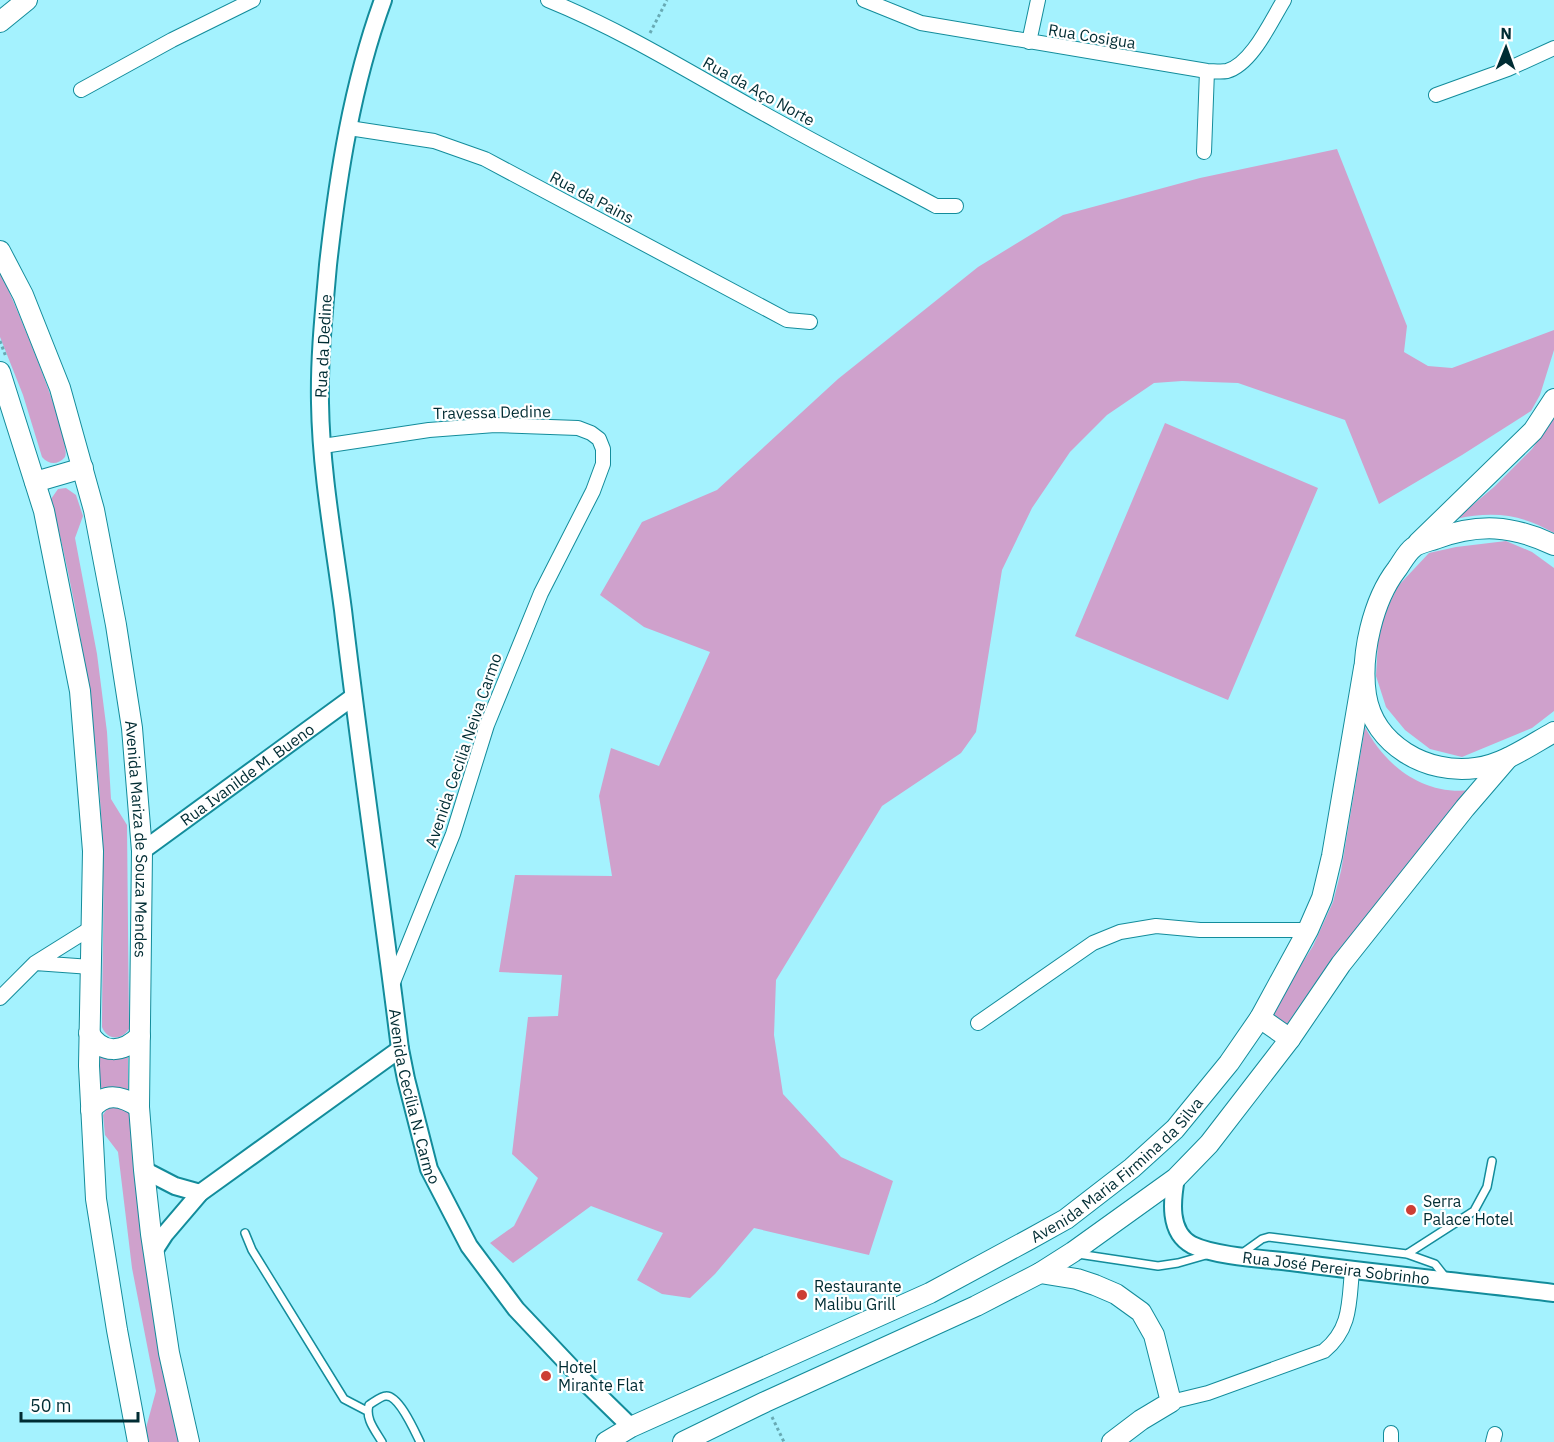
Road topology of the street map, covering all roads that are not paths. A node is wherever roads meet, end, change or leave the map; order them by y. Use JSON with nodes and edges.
{"nodes":[{"id":1,"x":27,"y":0,"type":"edge"},
{"id":2,"x":253,"y":0,"type":"edge"},
{"id":3,"x":383,"y":0,"type":"edge"},
{"id":4,"x":548,"y":0,"type":"edge"},
{"id":5,"x":864,"y":0,"type":"edge"},
{"id":6,"x":1038,"y":0,"type":"edge"},
{"id":7,"x":1284,"y":0,"type":"edge"},
{"id":8,"x":0,"y":22,"type":"edge"},
{"id":9,"x":1029,"y":42,"type":"junction"},
{"id":10,"x":1554,"y":48,"type":"edge"},
{"id":11,"x":1207,"y":71,"type":"junction"},
{"id":12,"x":81,"y":90,"type":"dead end"},
{"id":13,"x":1436,"y":95,"type":"dead end"},
{"id":14,"x":349,"y":128,"type":"junction"},
{"id":15,"x":1204,"y":152,"type":"dead end"},
{"id":16,"x":956,"y":206,"type":"dead end"},
{"id":17,"x":0,"y":251,"type":"edge"},
{"id":18,"x":810,"y":322,"type":"dead end"},
{"id":19,"x":0,"y":372,"type":"edge"},
{"id":20,"x":1554,"y":399,"type":"edge"},
{"id":21,"x":322,"y":446,"type":"junction"},
{"id":22,"x":603,"y":464,"type":"joint"},
{"id":23,"x":83,"y":468,"type":"junction"},
{"id":24,"x":35,"y":482,"type":"junction"},
{"id":25,"x":1554,"y":545,"type":"edge"},
{"id":26,"x":1414,"y":547,"type":"junction"},
{"id":27,"x":1364,"y":668,"type":"junction"},
{"id":28,"x":353,"y":697,"type":"junction"},
{"id":29,"x":1554,"y":732,"type":"edge"},
{"id":30,"x":1508,"y":758,"type":"junction"},
{"id":31,"x":142,"y":851,"type":"junction"},
{"id":32,"x":91,"y":928,"type":"junction"},
{"id":33,"x":1308,"y":930,"type":"junction"},
{"id":34,"x":35,"y":963,"type":"junction"},
{"id":35,"x":90,"y":968,"type":"junction"},
{"id":36,"x":392,"y":985,"type":"junction"},
{"id":37,"x":0,"y":998,"type":"edge"},
{"id":38,"x":1260,"y":1018,"type":"junction"},
{"id":39,"x":978,"y":1023,"type":"dead end"},
{"id":40,"x":89,"y":1033,"type":"junction"},
{"id":41,"x":140,"y":1036,"type":"junction"},
{"id":42,"x":1290,"y":1039,"type":"junction"},
{"id":43,"x":400,"y":1048,"type":"junction"},
{"id":44,"x":139,"y":1107,"type":"junction"},
{"id":45,"x":92,"y":1110,"type":"junction"},
{"id":46,"x":1492,"y":1161,"type":"dead end"},
{"id":47,"x":144,"y":1170,"type":"junction"},
{"id":48,"x":1176,"y":1178,"type":"junction"},
{"id":49,"x":200,"y":1193,"type":"junction"},
{"id":50,"x":1066,"y":1219,"type":"junction"},
{"id":51,"x":245,"y":1233,"type":"dead end"},
{"id":52,"x":1079,"y":1247,"type":"junction"},
{"id":53,"x":154,"y":1251,"type":"junction"},
{"id":54,"x":1217,"y":1251,"type":"junction"},
{"id":55,"x":1407,"y":1254,"type":"junction"},
{"id":56,"x":1238,"y":1256,"type":"junction"},
{"id":57,"x":1352,"y":1270,"type":"junction"},
{"id":58,"x":1040,"y":1273,"type":"junction"},
{"id":59,"x":1448,"y":1280,"type":"junction"},
{"id":60,"x":1554,"y":1293,"type":"edge"},
{"id":61,"x":1171,"y":1401,"type":"junction"},
{"id":62,"x":367,"y":1411,"type":"junction"},
{"id":63,"x":631,"y":1427,"type":"junction"},
{"id":64,"x":611,"y":1441,"type":"edge"},
{"id":65,"x":138,"y":1442,"type":"edge"},
{"id":66,"x":189,"y":1442,"type":"edge"},
{"id":67,"x":382,"y":1442,"type":"edge"},
{"id":68,"x":420,"y":1442,"type":"edge"},
{"id":69,"x":682,"y":1442,"type":"edge"},
{"id":70,"x":1112,"y":1442,"type":"edge"}],
"edges":[{"from":1,"to":8,"type":"main road"},
{"from":2,"to":12,"type":"street"},
{"from":3,"to":14,"type":"street","name":"Rua da Dedine"},
{"from":4,"to":16,"type":"street","name":"Rua da Aço Norte"},
{"from":5,"to":9,"type":"street","name":"Rua Cosigua"},
{"from":6,"to":9,"type":"street"},
{"from":7,"to":11,"type":"street","name":"Rua Cosigua"},
{"from":9,"to":11,"type":"street","name":"Rua Cosigua"},
{"from":10,"to":13,"type":"street"},
{"from":11,"to":15,"type":"street"},
{"from":14,"to":18,"type":"street","name":"Rua da Pains"},
{"from":14,"to":21,"type":"street","name":"Rua da Dedine"},
{"from":17,"to":23,"type":"main road","name":"Avenida Mariza de Souza Mendes"},
{"from":19,"to":24,"type":"main road"},
{"from":20,"to":26,"type":"main road"},
{"from":21,"to":22,"type":"street","name":"Travessa Dedine"},
{"from":21,"to":28,"type":"street","name":"Rua da Dedine"},
{"from":22,"to":36,"type":"street","name":"Avenida Cecilia Neiva Carmo"},
{"from":23,"to":24,"type":"main road"},
{"from":23,"to":31,"type":"main road","name":"Avenida Mariza de Souza Mendes"},
{"from":24,"to":32,"type":"main road"},
{"from":25,"to":26,"type":"main road"},
{"from":26,"to":27,"type":"main road"},
{"from":27,"to":30,"type":"main road"},
{"from":27,"to":33,"type":"main road","name":"Avenida Maria Firmina da Silva"},
{"from":28,"to":31,"type":"street","name":"Rua Ivanilde M. Bueno"},
{"from":28,"to":36,"type":"street","name":"Avenida Cecília N. Carmo"},
{"from":29,"to":30,"type":"main road"},
{"from":30,"to":42,"type":"main road"},
{"from":31,"to":41,"type":"main road","name":"Avenida Mariza de Souza Mendes"},
{"from":32,"to":34,"type":"street"},
{"from":32,"to":35,"type":"main road"},
{"from":33,"to":38,"type":"main road","name":"Avenida Maria Firmina da Silva"},
{"from":33,"to":39,"type":"street"},
{"from":34,"to":35,"type":"street"},
{"from":34,"to":37,"type":"street"},
{"from":35,"to":40,"type":"main road"},
{"from":36,"to":43,"type":"street","name":"Avenida Cecília N. Carmo"},
{"from":38,"to":42,"type":"main road"},
{"from":38,"to":50,"type":"main road","name":"Avenida Maria Firmina da Silva"},
{"from":40,"to":41,"type":"main road"},
{"from":40,"to":45,"type":"main road"},
{"from":41,"to":44,"type":"main road","name":"Avenida Mariza de Souza Mendes"},
{"from":42,"to":48,"type":"main road"},
{"from":43,"to":49,"type":"street"},
{"from":43,"to":63,"type":"street","name":"Avenida Cecília N. Carmo"},
{"from":44,"to":45,"type":"main road"},
{"from":44,"to":47,"type":"main road","name":"Avenida Mariza de Souza Mendes"},
{"from":45,"to":65,"type":"main road"},
{"from":46,"to":55,"type":"lane"},
{"from":47,"to":49,"type":"street"},
{"from":47,"to":53,"type":"main road","name":"Avenida Mariza de Souza Mendes"},
{"from":48,"to":52,"type":"main road"},
{"from":48,"to":54,"type":"street","name":"Rua José Pereira Sobrinho"},
{"from":49,"to":53,"type":"street"},
{"from":50,"to":52,"type":"main road"},
{"from":50,"to":63,"type":"main road","name":"Avenida Maria Firmina da Silva"},
{"from":51,"to":62,"type":"lane"},
{"from":52,"to":54,"type":"lane"},
{"from":52,"to":58,"type":"main road"},
{"from":53,"to":66,"type":"main road","name":"Avenida Mariza de Souza Mendes"},
{"from":54,"to":56,"type":"street","name":"Rua José Pereira Sobrinho"},
{"from":55,"to":56,"type":"lane"},
{"from":55,"to":59,"type":"lane"},
{"from":56,"to":57,"type":"street","name":"Rua José Pereira Sobrinho"},
{"from":57,"to":59,"type":"street","name":"Rua José Pereira Sobrinho"},
{"from":57,"to":61,"type":"street"},
{"from":58,"to":61,"type":"main road"},
{"from":58,"to":69,"type":"main road"},
{"from":59,"to":60,"type":"street","name":"Rua José Pereira Sobrinho"},
{"from":61,"to":70,"type":"main road"},
{"from":62,"to":67,"type":"lane"},
{"from":62,"to":68,"type":"lane"},
{"from":63,"to":64,"type":"main road","name":"Avenida Maria Firmina da Silva"}]}
